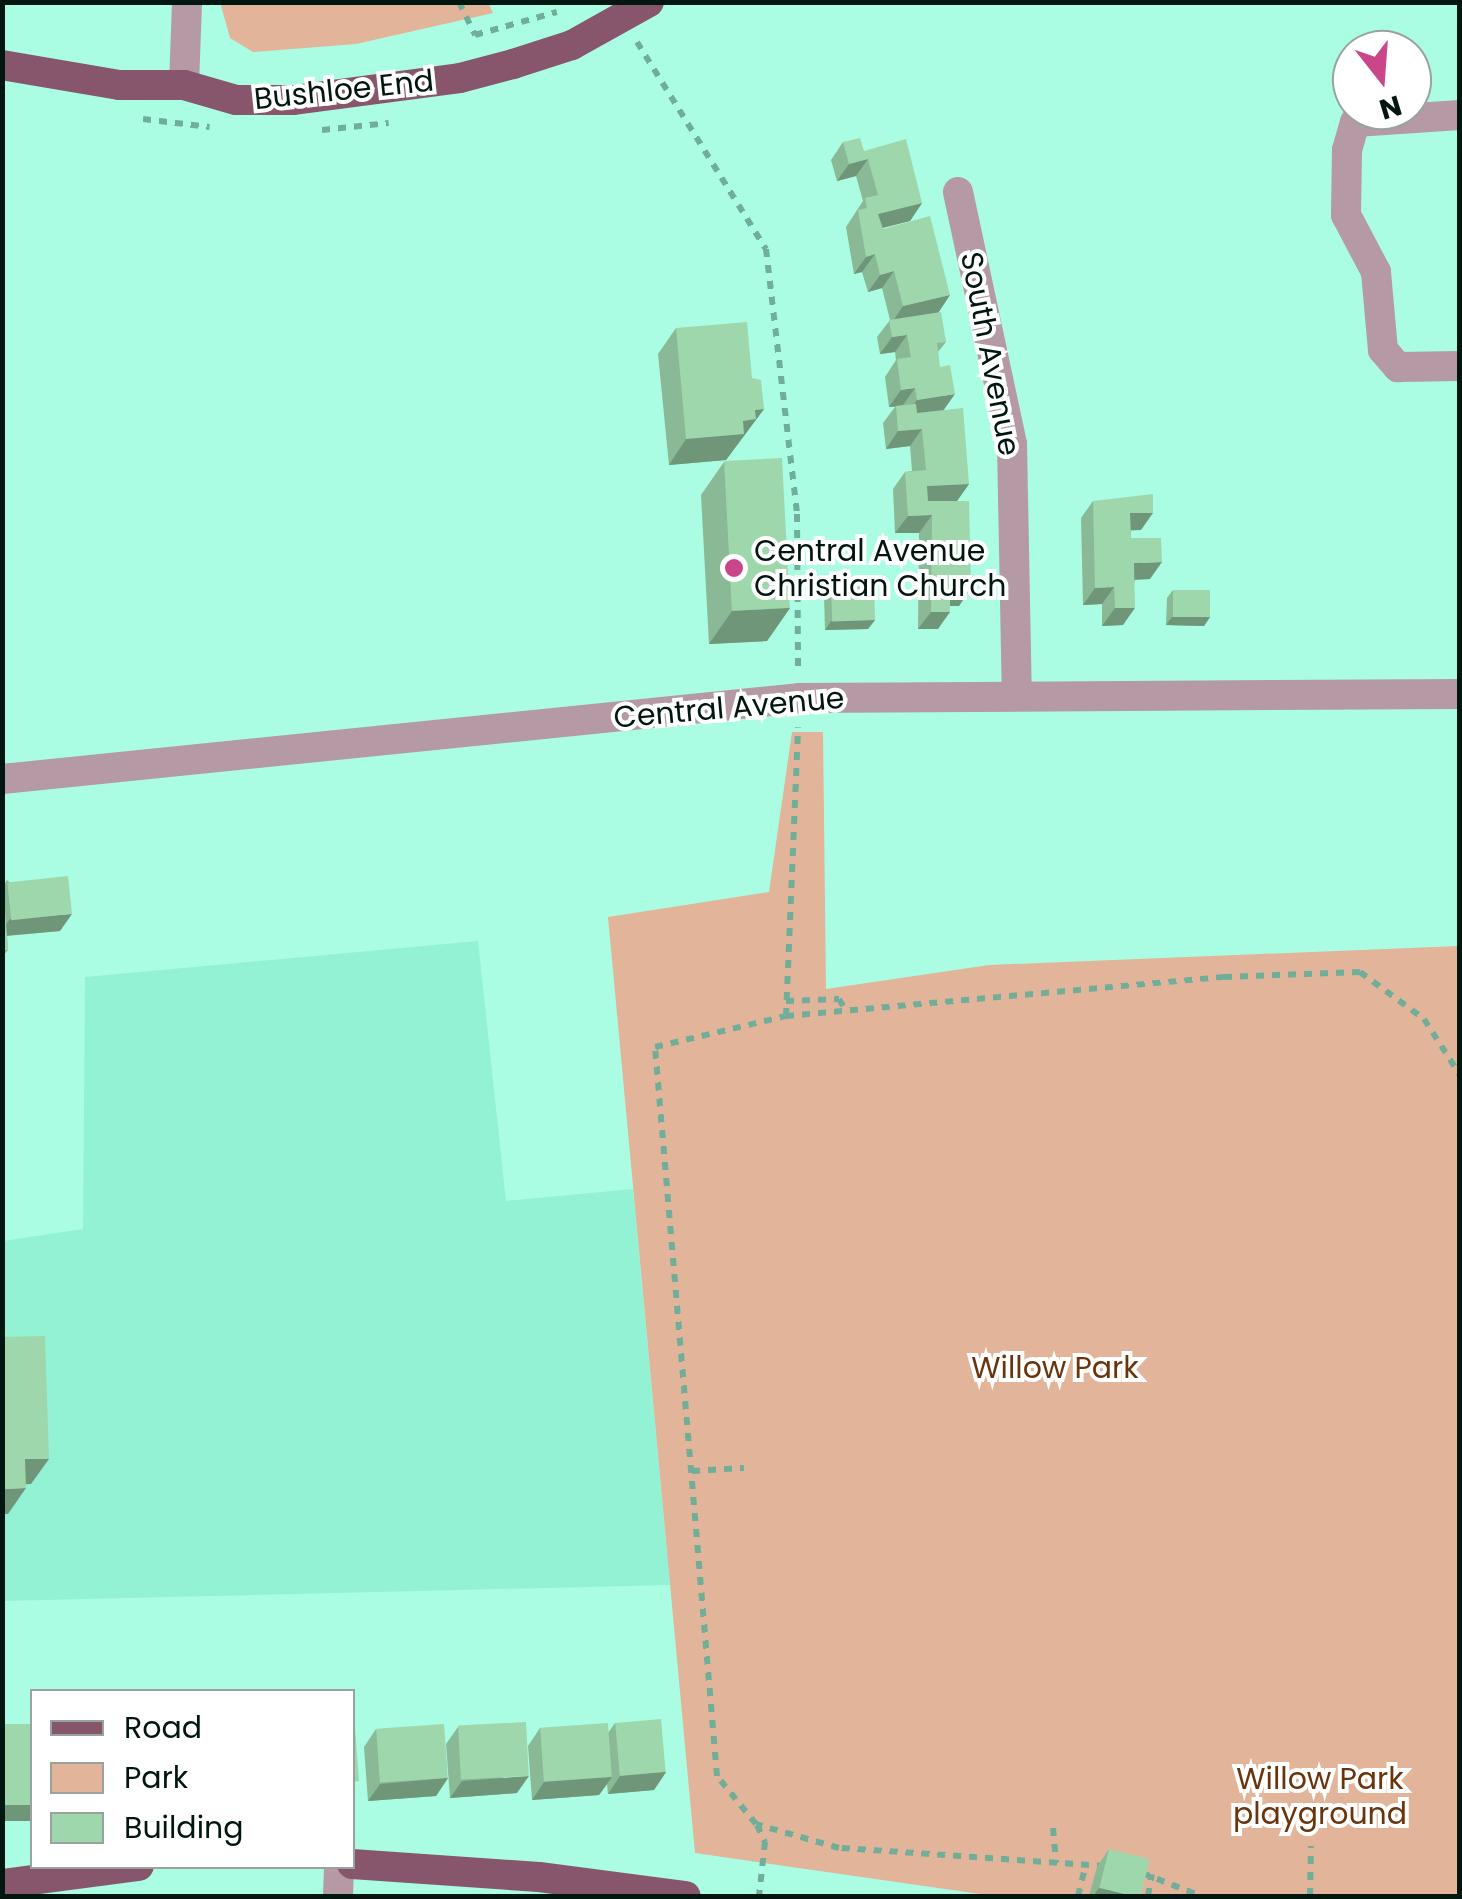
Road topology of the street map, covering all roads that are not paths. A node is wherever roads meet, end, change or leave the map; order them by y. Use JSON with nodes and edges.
{"nodes":[{"id":1,"x":188,"y":2,"type":"edge"},
{"id":2,"x":649,"y":2,"type":"edge"},
{"id":3,"x":620,"y":20,"type":"edge"},
{"id":4,"x":2,"y":65,"type":"edge"},
{"id":5,"x":184,"y":85,"type":"junction"},
{"id":6,"x":1460,"y":115,"type":"edge"},
{"id":7,"x":958,"y":192,"type":"dead end"},
{"id":8,"x":1460,"y":366,"type":"edge"},
{"id":9,"x":1460,"y":694,"type":"edge"},
{"id":10,"x":1017,"y":696,"type":"junction"},
{"id":11,"x":2,"y":779,"type":"edge"},
{"id":12,"x":355,"y":1864,"type":"edge"},
{"id":13,"x":125,"y":1869,"type":"edge"},
{"id":14,"x":339,"y":1869,"type":"edge"},
{"id":15,"x":2,"y":1884,"type":"edge"},
{"id":16,"x":38,"y":1886,"type":"edge"},
{"id":17,"x":539,"y":1887,"type":"edge"},
{"id":18,"x":338,"y":1896,"type":"edge"},
{"id":19,"x":686,"y":1896,"type":"edge"}],
"edges":[{"from":1,"to":5,"type":"street"},
{"from":2,"to":3,"type":"main road","name":"Bushloe End"},
{"from":3,"to":5,"type":"main road","name":"Bushloe End"},
{"from":4,"to":5,"type":"main road","name":"Bushloe End"},
{"from":6,"to":8,"type":"street"},
{"from":7,"to":10,"type":"street","name":"South Avenue"},
{"from":9,"to":10,"type":"street","name":"Central Avenue"},
{"from":10,"to":11,"type":"street","name":"Central Avenue"},
{"from":12,"to":17,"type":"main road"},
{"from":13,"to":16,"type":"main road"},
{"from":14,"to":18,"type":"street"},
{"from":15,"to":16,"type":"main road"},
{"from":17,"to":19,"type":"main road"}]}
